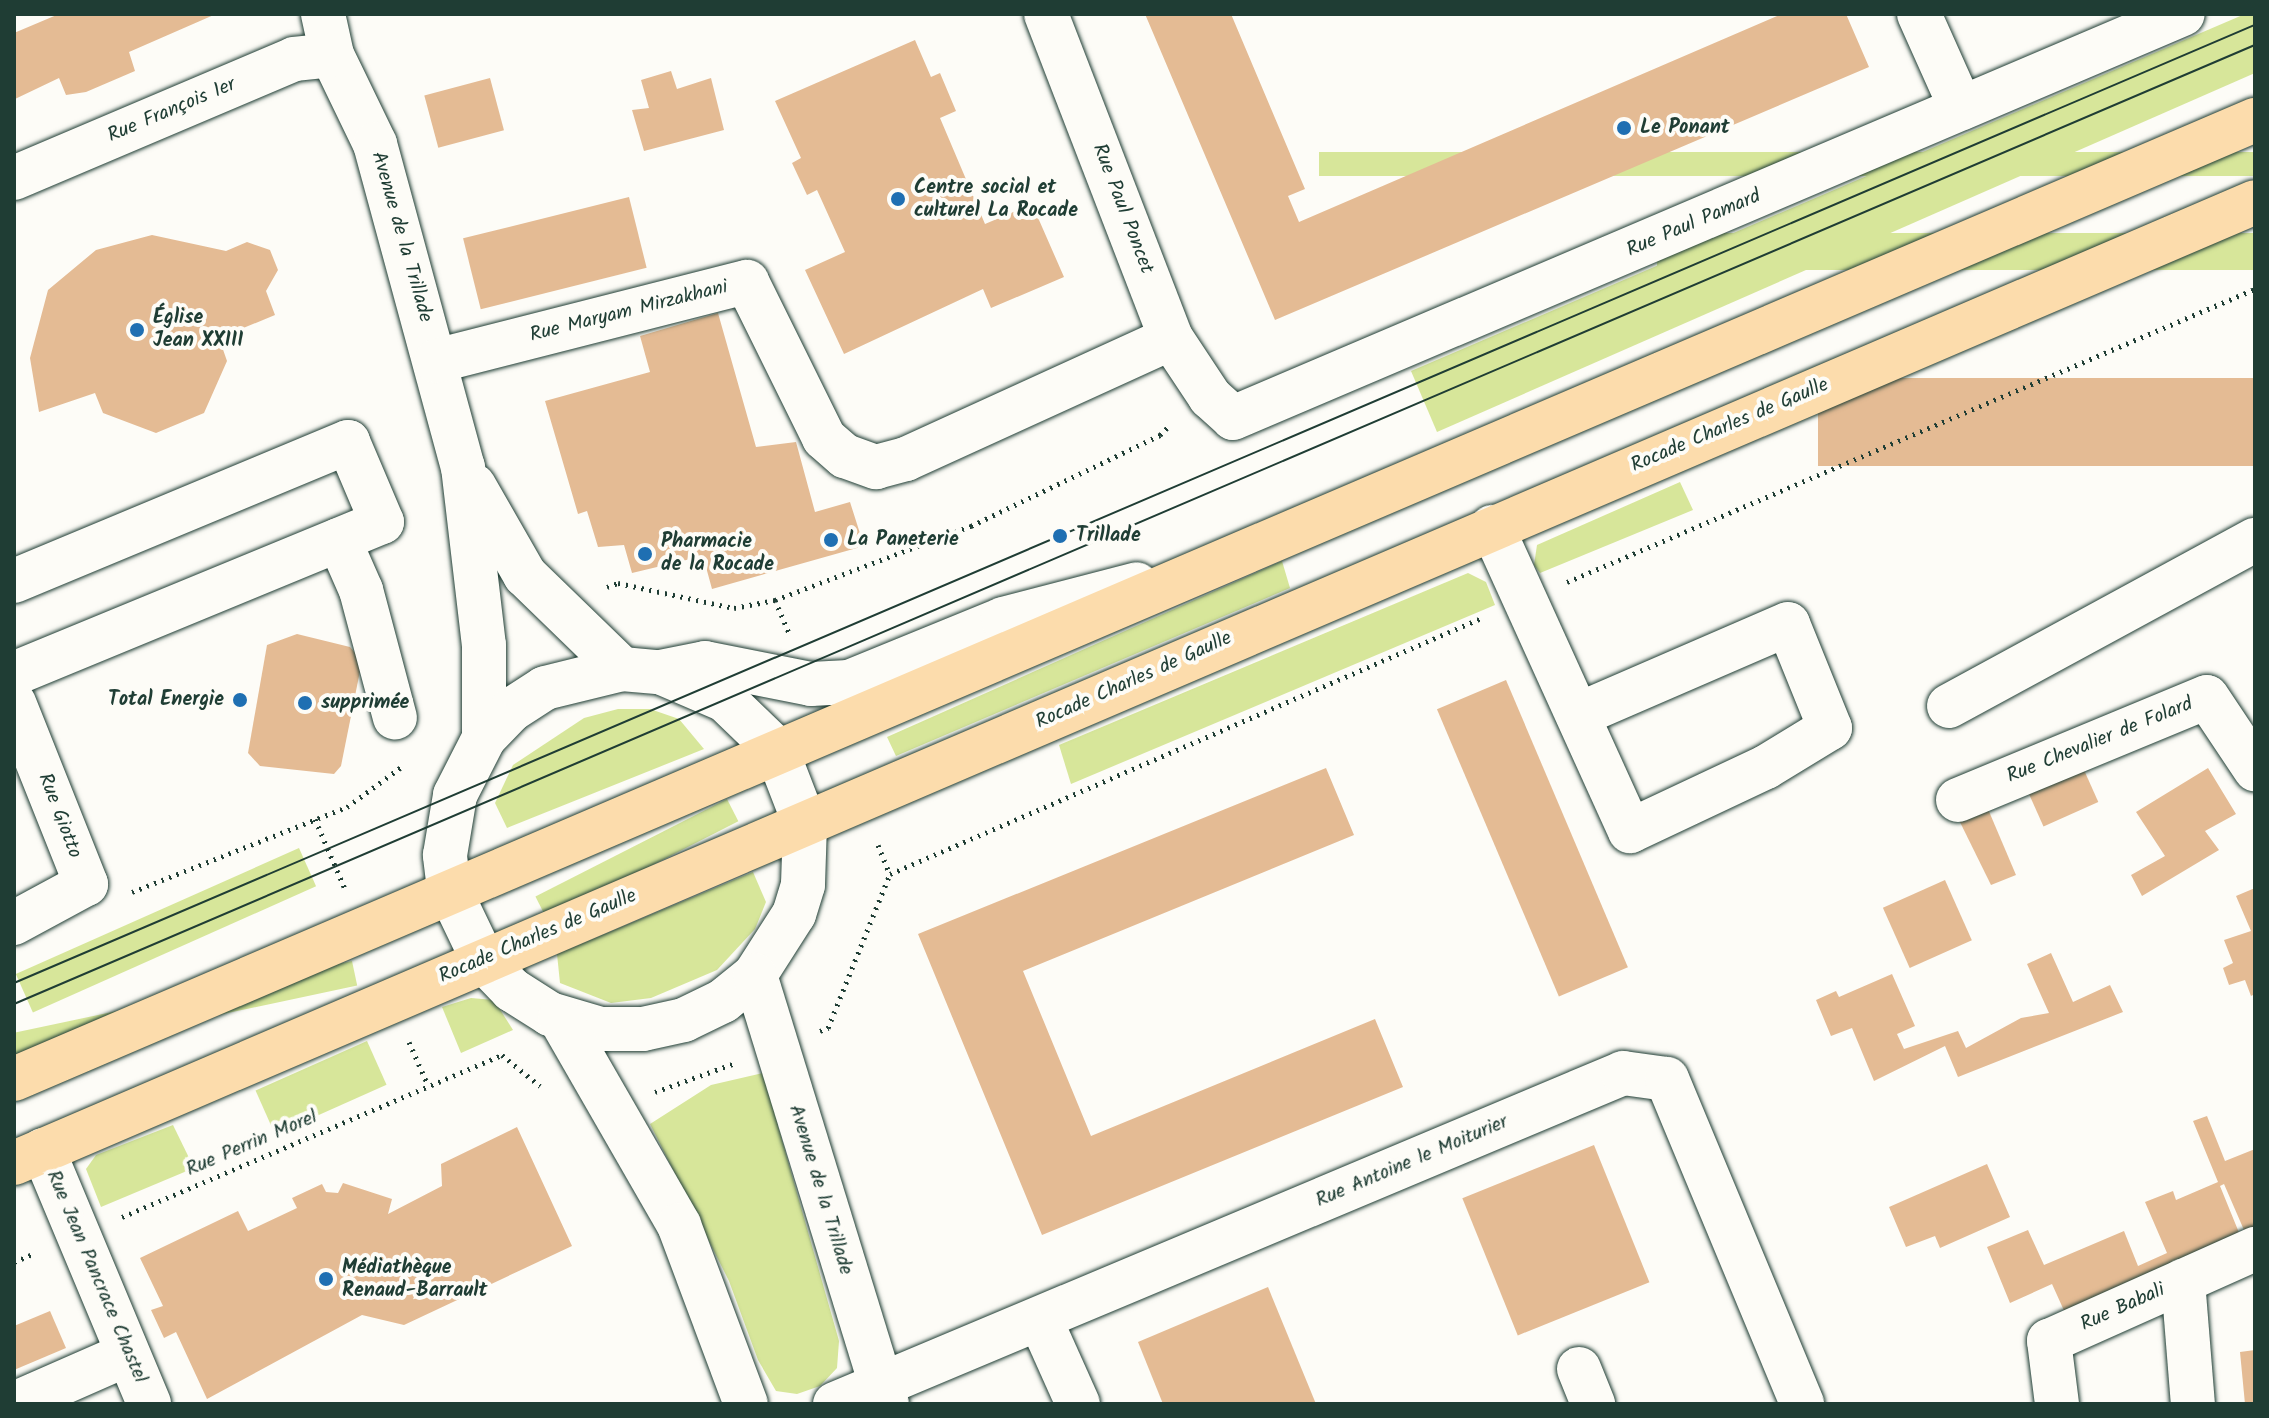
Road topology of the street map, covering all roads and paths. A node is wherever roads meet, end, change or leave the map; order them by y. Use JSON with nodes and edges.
{"nodes":[{"id":1,"x":1046,"y":14,"type":"edge"},
{"id":2,"x":1919,"y":14,"type":"edge"},
{"id":3,"x":2183,"y":14,"type":"edge"},
{"id":4,"x":328,"y":35,"type":"edge"},
{"id":5,"x":1961,"y":108,"type":"junction"},
{"id":6,"x":2255,"y":120,"type":"edge"},
{"id":7,"x":14,"y":178,"type":"edge"},
{"id":8,"x":2255,"y":202,"type":"edge"},
{"id":9,"x":1171,"y":338,"type":"junction"},
{"id":10,"x":436,"y":361,"type":"junction"},
{"id":11,"x":1210,"y":397,"type":"junction"},
{"id":12,"x":463,"y":467,"type":"junction"},
{"id":13,"x":1492,"y":527,"type":"junction"},
{"id":14,"x":339,"y":540,"type":"junction"},
{"id":15,"x":2255,"y":540,"type":"edge"},
{"id":16,"x":1198,"y":568,"type":"junction"},
{"id":17,"x":14,"y":581,"type":"edge"},
{"id":18,"x":595,"y":591,"type":"dead end"},
{"id":19,"x":641,"y":671,"type":"junction"},
{"id":20,"x":14,"y":674,"type":"edge"},
{"id":21,"x":14,"y":703,"type":"edge"},
{"id":22,"x":1949,"y":706,"type":"dead end"},
{"id":23,"x":1578,"y":715,"type":"junction"},
{"id":24,"x":395,"y":718,"type":"dead end"},
{"id":25,"x":484,"y":738,"type":"junction"},
{"id":26,"x":776,"y":749,"type":"junction"},
{"id":27,"x":25,"y":759,"type":"edge"},
{"id":28,"x":408,"y":762,"type":"dead end"},
{"id":29,"x":2255,"y":769,"type":"edge"},
{"id":30,"x":1958,"y":800,"type":"dead end"},
{"id":31,"x":805,"y":824,"type":"junction"},
{"id":32,"x":86,"y":884,"type":"junction"},
{"id":33,"x":449,"y":889,"type":"junction"},
{"id":34,"x":14,"y":923,"type":"edge"},
{"id":35,"x":483,"y":960,"type":"junction"},
{"id":36,"x":755,"y":975,"type":"junction"},
{"id":37,"x":560,"y":1018,"type":"junction"},
{"id":38,"x":828,"y":1028,"type":"dead end"},
{"id":39,"x":776,"y":1048,"type":"junction"},
{"id":40,"x":14,"y":1079,"type":"edge"},
{"id":41,"x":546,"y":1094,"type":"dead end"},
{"id":42,"x":615,"y":1107,"type":"junction"},
{"id":43,"x":28,"y":1156,"type":"edge"},
{"id":44,"x":78,"y":1236,"type":"junction"},
{"id":45,"x":2255,"y":1249,"type":"edge"},
{"id":46,"x":14,"y":1262,"type":"edge"},
{"id":47,"x":2183,"y":1281,"type":"junction"},
{"id":48,"x":1040,"y":1319,"type":"junction"},
{"id":49,"x":128,"y":1354,"type":"junction"},
{"id":50,"x":884,"y":1396,"type":"edge"},
{"id":51,"x":14,"y":1404,"type":"edge"},
{"id":52,"x":149,"y":1404,"type":"edge"},
{"id":53,"x":746,"y":1404,"type":"edge"},
{"id":54,"x":835,"y":1404,"type":"edge"},
{"id":55,"x":1078,"y":1404,"type":"edge"},
{"id":56,"x":1802,"y":1404,"type":"edge"},
{"id":57,"x":2057,"y":1404,"type":"edge"},
{"id":58,"x":2193,"y":1404,"type":"edge"}],
"edges":[{"from":1,"to":9,"type":"street","name":"Rue Paul Poncet"},
{"from":2,"to":5,"type":"street"},
{"from":3,"to":5,"type":"street","name":"Rue Paul Pamard"},
{"from":4,"to":7,"type":"street","name":"Rue François 1er"},
{"from":4,"to":10,"type":"street","name":"Avenue de la Trillade"},
{"from":5,"to":11,"type":"street","name":"Rue Paul Pamard"},
{"from":6,"to":16,"type":"main road"},
{"from":8,"to":13,"type":"main road","name":"Rocade Charles de Gaulle"},
{"from":9,"to":10,"type":"street","name":"Rue Maryam Mirzakhani"},
{"from":9,"to":11,"type":"street","name":"Rue Paul Poncet"},
{"from":10,"to":12,"type":"street","name":"Avenue de la Trillade"},
{"from":11,"to":18,"type":"path"},
{"from":12,"to":19,"type":"street","name":"Avenue de la Trillade"},
{"from":12,"to":25,"type":"street","name":"Avenue de la Trillade"},
{"from":13,"to":23,"type":"street"},
{"from":13,"to":31,"type":"main road","name":"Rocade Charles de Gaulle"},
{"from":14,"to":17,"type":"street"},
{"from":14,"to":20,"type":"street"},
{"from":14,"to":24,"type":"street"},
{"from":15,"to":22,"type":"street"},
{"from":16,"to":19,"type":"street"},
{"from":16,"to":26,"type":"main road"},
{"from":19,"to":25,"type":"street"},
{"from":19,"to":26,"type":"street"},
{"from":21,"to":27,"type":"street","name":"Rue Giotto"},
{"from":23,"to":23,"type":"street"},
{"from":25,"to":33,"type":"street"},
{"from":26,"to":31,"type":"street"},
{"from":26,"to":33,"type":"main road"},
{"from":27,"to":32,"type":"street","name":"Rue Giotto"},
{"from":28,"to":32,"type":"path"},
{"from":29,"to":30,"type":"street","name":"Rue Chevalier de Folard"},
{"from":31,"to":35,"type":"main road","name":"Rocade Charles de Gaulle"},
{"from":31,"to":36,"type":"street"},
{"from":32,"to":34,"type":"street"},
{"from":33,"to":35,"type":"street"},
{"from":33,"to":40,"type":"main road"},
{"from":35,"to":37,"type":"street"},
{"from":35,"to":43,"type":"main road","name":"Rocade Charles de Gaulle"},
{"from":36,"to":37,"type":"street"},
{"from":36,"to":39,"type":"street","name":"Avenue de la Trillade"},
{"from":37,"to":42,"type":"street"},
{"from":38,"to":39,"type":"path"},
{"from":39,"to":42,"type":"path"},
{"from":39,"to":50,"type":"street","name":"Avenue de la Trillade"},
{"from":41,"to":44,"type":"path","name":"Rue Perrin Morel"},
{"from":42,"to":53,"type":"street"},
{"from":43,"to":44,"type":"street","name":"Rue Jean Pancrace Chastel"},
{"from":44,"to":46,"type":"path","name":"Rue Perrin Morel"},
{"from":44,"to":49,"type":"street","name":"Rue Jean Pancrace Chastel"},
{"from":45,"to":47,"type":"street","name":"Rue Babali"},
{"from":47,"to":57,"type":"street","name":"Rue Babali"},
{"from":47,"to":58,"type":"street"},
{"from":48,"to":50,"type":"street","name":"Rue Antoine le Moiturier"},
{"from":48,"to":55,"type":"street"},
{"from":48,"to":56,"type":"street","name":"Rue Antoine le Moiturier"},
{"from":49,"to":51,"type":"street"},
{"from":49,"to":52,"type":"street","name":"Rue Jean Pancrace Chastel"},
{"from":50,"to":54,"type":"street","name":"Rue Antoine le Moiturier"}]}
